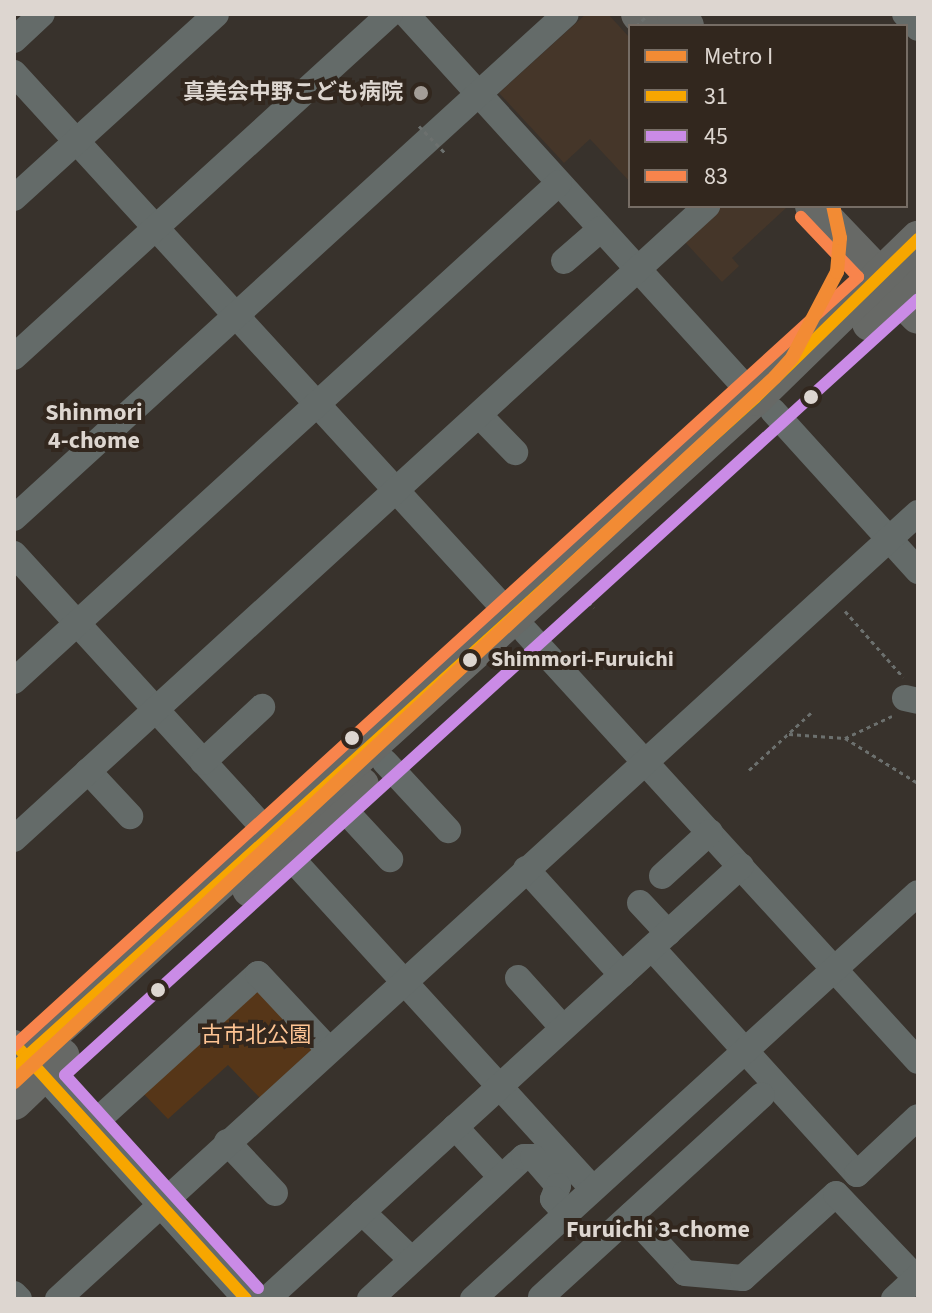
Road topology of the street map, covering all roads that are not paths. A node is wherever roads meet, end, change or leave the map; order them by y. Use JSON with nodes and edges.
{"nodes":[{"id":1,"x":42,"y":14,"type":"edge"},
{"id":2,"x":216,"y":14,"type":"edge"},
{"id":3,"x":390,"y":14,"type":"edge"},
{"id":4,"x":406,"y":14,"type":"edge"},
{"id":5,"x":566,"y":14,"type":"edge"},
{"id":6,"x":14,"y":40,"type":"edge"},
{"id":7,"x":14,"y":73,"type":"edge"},
{"id":8,"x":479,"y":94,"type":"junction"},
{"id":9,"x":78,"y":140,"type":"junction"},
{"id":10,"x":559,"y":183,"type":"junction"},
{"id":11,"x":14,"y":198,"type":"edge"},
{"id":12,"x":705,"y":208,"type":"edge"},
{"id":13,"x":816,"y":208,"type":"edge"},
{"id":14,"x":847,"y":208,"type":"edge"},
{"id":15,"x":157,"y":227,"type":"junction"},
{"id":16,"x":601,"y":229,"type":"junction"},
{"id":17,"x":564,"y":261,"type":"dead end"},
{"id":18,"x":638,"y":270,"type":"junction"},
{"id":19,"x":908,"y":278,"type":"edge"},
{"id":20,"x":237,"y":316,"type":"junction"},
{"id":21,"x":14,"y":357,"type":"edge"},
{"id":22,"x":319,"y":404,"type":"junction"},
{"id":23,"x":764,"y":404,"type":"junction"},
{"id":24,"x":479,"y":415,"type":"junction"},
{"id":25,"x":515,"y":452,"type":"dead end"},
{"id":26,"x":396,"y":490,"type":"junction"},
{"id":27,"x":918,"y":513,"type":"edge"},
{"id":28,"x":14,"y":518,"type":"edge"},
{"id":29,"x":889,"y":539,"type":"junction"},
{"id":30,"x":14,"y":554,"type":"edge"},
{"id":31,"x":918,"y":571,"type":"edge"},
{"id":32,"x":78,"y":623,"type":"junction"},
{"id":33,"x":519,"y":625,"type":"junction"},
{"id":34,"x":14,"y":681,"type":"edge"},
{"id":35,"x":262,"y":707,"type":"dead end"},
{"id":36,"x":156,"y":709,"type":"junction"},
{"id":37,"x":203,"y":762,"type":"junction"},
{"id":38,"x":385,"y":762,"type":"junction"},
{"id":39,"x":645,"y":762,"type":"junction"},
{"id":40,"x":88,"y":771,"type":"junction"},
{"id":41,"x":340,"y":805,"type":"junction"},
{"id":42,"x":130,"y":816,"type":"dead end"},
{"id":43,"x":448,"y":830,"type":"dead end"},
{"id":44,"x":710,"y":832,"type":"junction"},
{"id":45,"x":14,"y":839,"type":"edge"},
{"id":46,"x":279,"y":845,"type":"junction"},
{"id":47,"x":390,"y":859,"type":"dead end"},
{"id":48,"x":741,"y":866,"type":"junction"},
{"id":49,"x":526,"y":869,"type":"junction"},
{"id":50,"x":662,"y":876,"type":"dead end"},
{"id":51,"x":918,"y":893,"type":"edge"},
{"id":52,"x":640,"y":903,"type":"dead end"},
{"id":53,"x":660,"y":940,"type":"junction"},
{"id":54,"x":834,"y":969,"type":"junction"},
{"id":55,"x":622,"y":975,"type":"junction"},
{"id":56,"x":518,"y":978,"type":"dead end"},
{"id":57,"x":404,"y":981,"type":"junction"},
{"id":58,"x":563,"y":1028,"type":"junction"},
{"id":59,"x":329,"y":1050,"type":"junction"},
{"id":60,"x":746,"y":1050,"type":"junction"},
{"id":61,"x":24,"y":1061,"type":"edge"},
{"id":62,"x":918,"y":1061,"type":"edge"},
{"id":63,"x":500,"y":1086,"type":"junction"},
{"id":64,"x":762,"y":1095,"type":"dead end"},
{"id":65,"x":14,"y":1102,"type":"edge"},
{"id":66,"x":918,"y":1117,"type":"edge"},
{"id":67,"x":90,"y":1127,"type":"junction"},
{"id":68,"x":455,"y":1127,"type":"junction"},
{"id":69,"x":227,"y":1142,"type":"junction"},
{"id":70,"x":541,"y":1149,"type":"junction"},
{"id":71,"x":501,"y":1177,"type":"junction"},
{"id":72,"x":593,"y":1189,"type":"junction"},
{"id":73,"x":275,"y":1193,"type":"dead end"},
{"id":74,"x":160,"y":1206,"type":"junction"},
{"id":75,"x":362,"y":1212,"type":"junction"},
{"id":76,"x":566,"y":1214,"type":"junction"},
{"id":77,"x":631,"y":1215,"type":"junction"},
{"id":78,"x":412,"y":1260,"type":"junction"},
{"id":79,"x":917,"y":1278,"type":"edge"},
{"id":80,"x":14,"y":1294,"type":"edge"},
{"id":81,"x":541,"y":1297,"type":"dead end"},
{"id":82,"x":19,"y":1299,"type":"edge"},
{"id":83,"x":58,"y":1299,"type":"edge"},
{"id":84,"x":246,"y":1299,"type":"edge"},
{"id":85,"x":267,"y":1299,"type":"edge"},
{"id":86,"x":370,"y":1299,"type":"edge"},
{"id":87,"x":473,"y":1299,"type":"edge"},
{"id":88,"x":894,"y":1299,"type":"edge"}],
"edges":[{"from":1,"to":6,"type":"street"},
{"from":2,"to":9,"type":"street"},
{"from":3,"to":15,"type":"street"},
{"from":4,"to":8,"type":"street"},
{"from":5,"to":8,"type":"street"},
{"from":7,"to":9,"type":"street"},
{"from":8,"to":10,"type":"street"},
{"from":8,"to":20,"type":"street"},
{"from":9,"to":11,"type":"street"},
{"from":9,"to":15,"type":"street"},
{"from":10,"to":16,"type":"street"},
{"from":10,"to":22,"type":"street"},
{"from":12,"to":18,"type":"street"},
{"from":13,"to":19,"type":"highway"},
{"from":14,"to":19,"type":"highway"},
{"from":15,"to":20,"type":"street"},
{"from":15,"to":21,"type":"street"},
{"from":16,"to":17,"type":"street"},
{"from":16,"to":18,"type":"street"},
{"from":18,"to":23,"type":"street"},
{"from":18,"to":24,"type":"street"},
{"from":19,"to":23,"type":"highway"},
{"from":20,"to":22,"type":"street"},
{"from":20,"to":28,"type":"street"},
{"from":22,"to":26,"type":"street"},
{"from":22,"to":32,"type":"street"},
{"from":23,"to":29,"type":"street"},
{"from":23,"to":33,"type":"highway"},
{"from":24,"to":25,"type":"street"},
{"from":24,"to":26,"type":"street"},
{"from":26,"to":33,"type":"street"},
{"from":26,"to":36,"type":"street"},
{"from":27,"to":29,"type":"street"},
{"from":29,"to":31,"type":"street"},
{"from":29,"to":39,"type":"street"},
{"from":30,"to":32,"type":"street"},
{"from":32,"to":34,"type":"street"},
{"from":32,"to":36,"type":"street"},
{"from":33,"to":38,"type":"highway"},
{"from":33,"to":39,"type":"street"},
{"from":33,"to":46,"type":"highway"},
{"from":35,"to":37,"type":"street"},
{"from":36,"to":37,"type":"street"},
{"from":36,"to":40,"type":"street"},
{"from":37,"to":46,"type":"street"},
{"from":38,"to":41,"type":"highway"},
{"from":38,"to":43,"type":"street"},
{"from":39,"to":44,"type":"street"},
{"from":39,"to":49,"type":"street"},
{"from":40,"to":42,"type":"street"},
{"from":40,"to":45,"type":"street"},
{"from":41,"to":46,"type":"highway"},
{"from":41,"to":47,"type":"street"},
{"from":44,"to":48,"type":"street"},
{"from":44,"to":50,"type":"street"},
{"from":46,"to":57,"type":"street"},
{"from":46,"to":61,"type":"highway"},
{"from":48,"to":53,"type":"street"},
{"from":48,"to":54,"type":"street"},
{"from":49,"to":55,"type":"street"},
{"from":49,"to":57,"type":"street"},
{"from":51,"to":54,"type":"street"},
{"from":52,"to":53,"type":"street"},
{"from":53,"to":55,"type":"street"},
{"from":53,"to":60,"type":"street"},
{"from":54,"to":60,"type":"street"},
{"from":54,"to":62,"type":"street"},
{"from":55,"to":58,"type":"street"},
{"from":56,"to":58,"type":"street"},
{"from":57,"to":59,"type":"street"},
{"from":57,"to":63,"type":"street"},
{"from":58,"to":63,"type":"street"},
{"from":59,"to":67,"type":"street"},
{"from":59,"to":69,"type":"street"},
{"from":60,"to":66,"type":"street"},
{"from":60,"to":72,"type":"street"},
{"from":61,"to":65,"type":"highway"},
{"from":61,"to":67,"type":"street"},
{"from":63,"to":68,"type":"street"},
{"from":63,"to":70,"type":"street"},
{"from":64,"to":77,"type":"street"},
{"from":67,"to":74,"type":"street"},
{"from":68,"to":71,"type":"street"},
{"from":68,"to":75,"type":"street"},
{"from":69,"to":73,"type":"street"},
{"from":69,"to":74,"type":"street"},
{"from":70,"to":71,"type":"street"},
{"from":70,"to":72,"type":"street"},
{"from":70,"to":76,"type":"street"},
{"from":71,"to":78,"type":"street"},
{"from":72,"to":76,"type":"street"},
{"from":74,"to":83,"type":"street"},
{"from":74,"to":84,"type":"street"},
{"from":75,"to":78,"type":"street"},
{"from":75,"to":85,"type":"street"},
{"from":76,"to":87,"type":"street"},
{"from":77,"to":79,"type":"street"},
{"from":77,"to":81,"type":"street"},
{"from":78,"to":86,"type":"street"},
{"from":79,"to":88,"type":"street"},
{"from":80,"to":82,"type":"street"}]}
